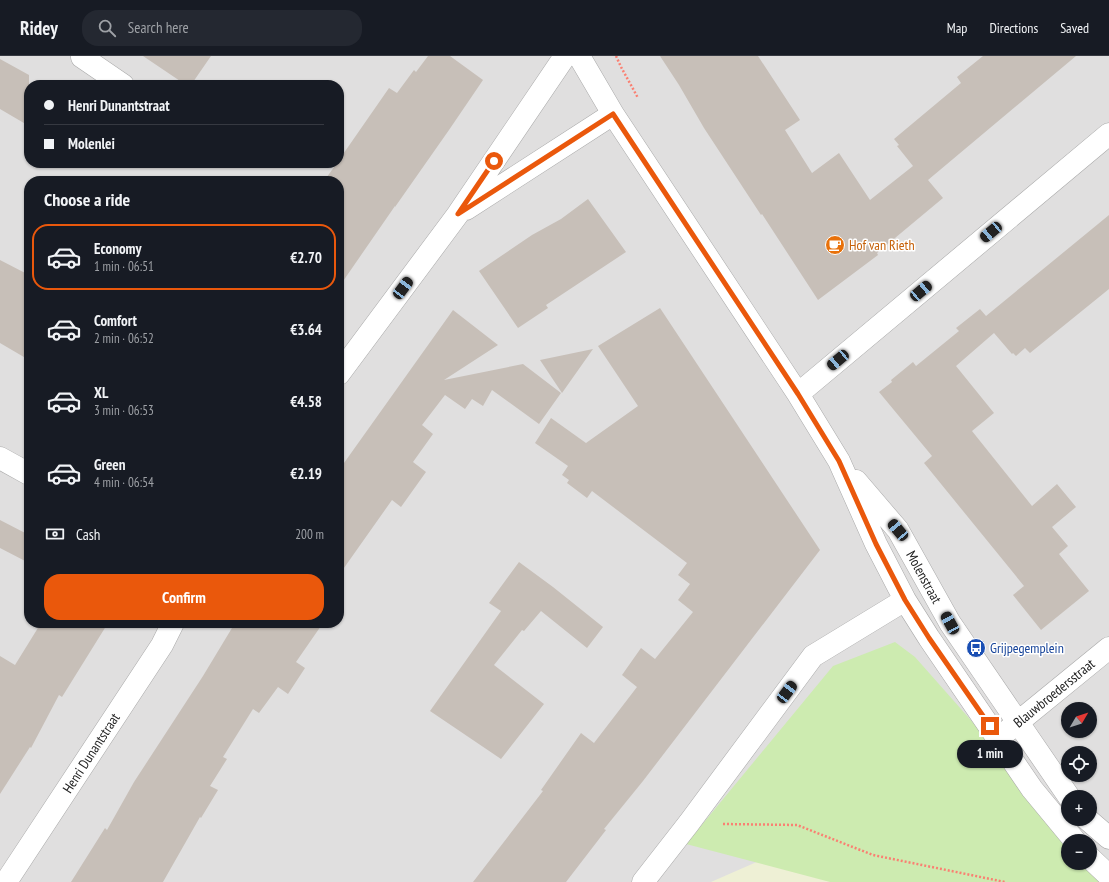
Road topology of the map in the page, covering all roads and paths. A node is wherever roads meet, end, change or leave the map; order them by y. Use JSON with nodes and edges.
{"nodes":[{"id":1,"x":81,"y":56,"type":"edge"},
{"id":2,"x":565,"y":56,"type":"edge"},
{"id":3,"x":579,"y":56,"type":"edge"},
{"id":4,"x":116,"y":80,"type":"edge"},
{"id":5,"x":613,"y":114,"type":"junction"},
{"id":6,"x":1109,"y":134,"type":"edge"},
{"id":7,"x":458,"y":214,"type":"junction"},
{"id":8,"x":344,"y":367,"type":"edge"},
{"id":9,"x":798,"y":394,"type":"junction"},
{"id":10,"x":0,"y":458,"type":"edge"},
{"id":11,"x":839,"y":461,"type":"junction"},
{"id":12,"x":24,"y":471,"type":"edge"},
{"id":13,"x":905,"y":600,"type":"junction"},
{"id":14,"x":170,"y":628,"type":"edge"},
{"id":15,"x":1109,"y":648,"type":"edge"},
{"id":16,"x":1018,"y":723,"type":"junction"},
{"id":17,"x":998,"y":738,"type":"junction"},
{"id":18,"x":1064,"y":790,"type":"edge"},
{"id":19,"x":689,"y":823,"type":"junction"},
{"id":20,"x":1095,"y":826,"type":"edge"},
{"id":21,"x":1069,"y":834,"type":"edge"},
{"id":22,"x":1109,"y":838,"type":"edge"},
{"id":23,"x":1097,"y":865,"type":"edge"},
{"id":24,"x":1109,"y":876,"type":"edge"},
{"id":25,"x":6,"y":882,"type":"edge"},
{"id":26,"x":643,"y":882,"type":"edge"},
{"id":27,"x":1005,"y":882,"type":"edge"}],
"edges":[{"from":1,"to":4,"type":"street"},
{"from":2,"to":7,"type":"street"},
{"from":3,"to":5,"type":"street"},
{"from":5,"to":7,"type":"street"},
{"from":5,"to":9,"type":"street"},
{"from":6,"to":9,"type":"street"},
{"from":7,"to":8,"type":"street"},
{"from":9,"to":11,"type":"street"},
{"from":10,"to":12,"type":"street"},
{"from":11,"to":13,"type":"street"},
{"from":11,"to":16,"type":"street","name":"Molenstraat"},
{"from":13,"to":17,"type":"street"},
{"from":13,"to":19,"type":"street"},
{"from":14,"to":25,"type":"street","name":"Henri Dunantstraat"},
{"from":15,"to":16,"type":"street","name":"Blauwbroedersstraat"},
{"from":16,"to":17,"type":"street","name":"Blauwbroedersstraat"},
{"from":16,"to":18,"type":"street","name":"Molenstraat"},
{"from":17,"to":21,"type":"street"},
{"from":19,"to":26,"type":"street"},
{"from":19,"to":27,"type":"path"},
{"from":20,"to":22,"type":"street"},
{"from":23,"to":24,"type":"street"}]}
